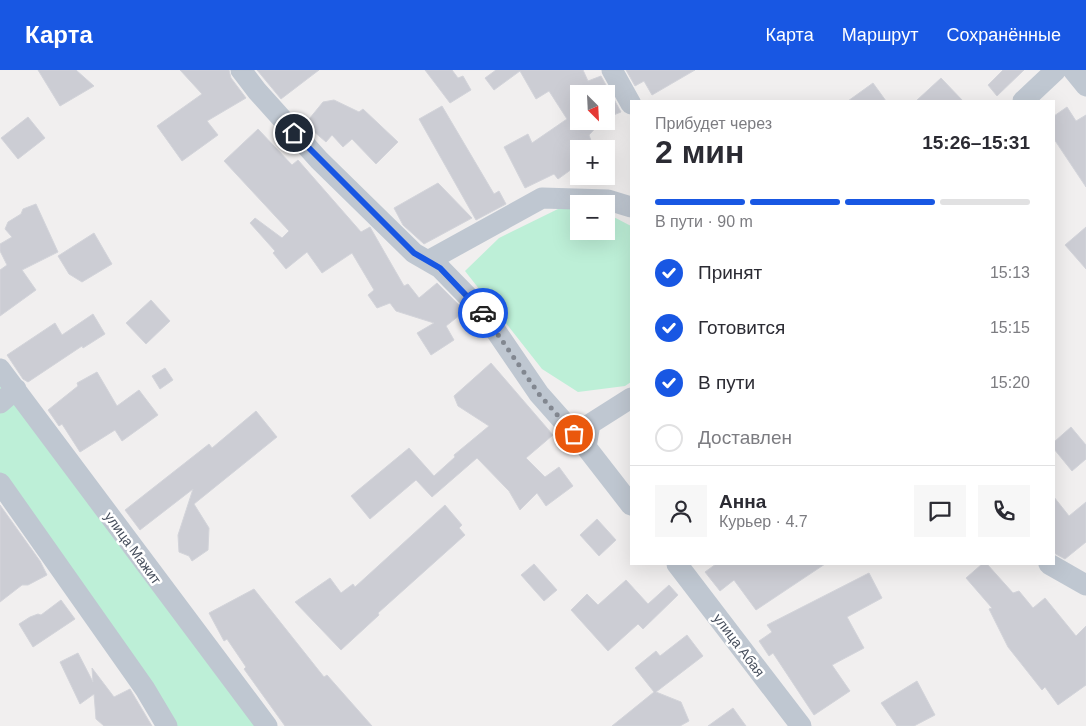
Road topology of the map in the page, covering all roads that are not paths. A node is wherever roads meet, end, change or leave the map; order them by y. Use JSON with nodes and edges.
{"nodes":[{"id":1,"x":241,"y":70,"type":"edge"},
{"id":2,"x":612,"y":70,"type":"edge"},
{"id":3,"x":1056,"y":70,"type":"edge"},
{"id":4,"x":1073,"y":70,"type":"edge"},
{"id":5,"x":1086,"y":86,"type":"edge"},
{"id":6,"x":1024,"y":100,"type":"edge"},
{"id":7,"x":630,"y":102,"type":"edge"},
{"id":8,"x":630,"y":206,"type":"edge"},
{"id":9,"x":428,"y":261,"type":"junction"},
{"id":10,"x":0,"y":369,"type":"edge"},
{"id":11,"x":16,"y":389,"type":"junction"},
{"id":12,"x":630,"y":399,"type":"edge"},
{"id":13,"x":0,"y":403,"type":"edge"},
{"id":14,"x":586,"y":447,"type":"junction"},
{"id":15,"x":0,"y":483,"type":"edge"},
{"id":16,"x":630,"y":504,"type":"edge"},
{"id":17,"x":678,"y":565,"type":"edge"},
{"id":18,"x":1051,"y":565,"type":"edge"},
{"id":19,"x":1086,"y":585,"type":"edge"},
{"id":20,"x":167,"y":726,"type":"edge"},
{"id":21,"x":267,"y":726,"type":"edge"},
{"id":22,"x":802,"y":726,"type":"edge"}],
"edges":[{"from":1,"to":9,"type":"street"},
{"from":2,"to":7,"type":"street"},
{"from":3,"to":6,"type":"street"},
{"from":4,"to":5,"type":"street"},
{"from":8,"to":9,"type":"street"},
{"from":9,"to":14,"type":"street"},
{"from":10,"to":11,"type":"street","name":"улица Мажит"},
{"from":11,"to":13,"type":"street"},
{"from":11,"to":21,"type":"street","name":"улица Мажит"},
{"from":12,"to":14,"type":"street"},
{"from":14,"to":16,"type":"street"},
{"from":15,"to":20,"type":"street"},
{"from":17,"to":22,"type":"street","name":"улица Абая"},
{"from":18,"to":19,"type":"street"}]}
